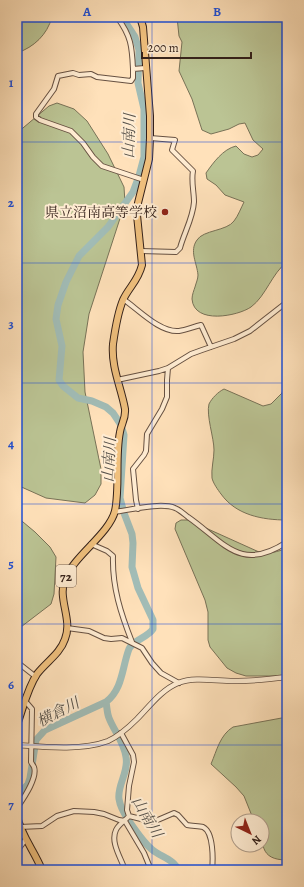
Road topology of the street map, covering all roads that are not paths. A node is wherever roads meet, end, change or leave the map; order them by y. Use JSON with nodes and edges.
{"nodes":[{"id":1,"x":117,"y":17,"type":"edge"},
{"id":2,"x":140,"y":17,"type":"edge"},
{"id":3,"x":143,"y":68,"type":"junction"},
{"id":4,"x":133,"y":69,"type":"junction"},
{"id":5,"x":150,"y":138,"type":"junction"},
{"id":6,"x":143,"y":180,"type":"junction"},
{"id":7,"x":141,"y":252,"type":"junction"},
{"id":8,"x":124,"y":299,"type":"junction"},
{"id":9,"x":287,"y":302,"type":"edge"},
{"id":10,"x":211,"y":347,"type":"junction"},
{"id":11,"x":168,"y":368,"type":"junction"},
{"id":12,"x":117,"y":380,"type":"junction"},
{"id":13,"x":138,"y":509,"type":"junction"},
{"id":14,"x":114,"y":512,"type":"junction"},
{"id":15,"x":287,"y":542,"type":"edge"},
{"id":16,"x":91,"y":544,"type":"junction"},
{"id":17,"x":67,"y":628,"type":"junction"},
{"id":18,"x":132,"y":643,"type":"junction"},
{"id":19,"x":17,"y":662,"type":"edge"},
{"id":20,"x":36,"y":677,"type":"junction"},
{"id":21,"x":287,"y":677,"type":"edge"},
{"id":22,"x":179,"y":683,"type":"junction"},
{"id":23,"x":26,"y":702,"type":"junction"},
{"id":24,"x":17,"y":725,"type":"edge"},
{"id":25,"x":122,"y":733,"type":"junction"},
{"id":26,"x":17,"y":745,"type":"edge"},
{"id":27,"x":31,"y":746,"type":"junction"},
{"id":28,"x":17,"y":808,"type":"edge"},
{"id":29,"x":17,"y":816,"type":"edge"},
{"id":30,"x":129,"y":816,"type":"junction"},
{"id":31,"x":125,"y":821,"type":"junction"},
{"id":32,"x":20,"y":827,"type":"junction"},
{"id":33,"x":27,"y":839,"type":"junction"},
{"id":34,"x":17,"y":851,"type":"edge"},
{"id":35,"x":42,"y":870,"type":"edge"},
{"id":36,"x":125,"y":870,"type":"edge"},
{"id":37,"x":151,"y":870,"type":"edge"},
{"id":38,"x":212,"y":870,"type":"edge"}],
"edges":[{"from":1,"to":4,"type":"street"},
{"from":2,"to":3,"type":"main road","number":"72"},
{"from":3,"to":4,"type":"street"},
{"from":3,"to":5,"type":"main road","number":"72"},
{"from":4,"to":6,"type":"street"},
{"from":5,"to":6,"type":"main road","number":"72"},
{"from":5,"to":7,"type":"street"},
{"from":6,"to":7,"type":"main road","number":"72"},
{"from":7,"to":8,"type":"main road","number":"72"},
{"from":8,"to":10,"type":"street"},
{"from":8,"to":12,"type":"main road","number":"72"},
{"from":9,"to":10,"type":"street"},
{"from":10,"to":11,"type":"street"},
{"from":11,"to":12,"type":"street"},
{"from":11,"to":13,"type":"street"},
{"from":12,"to":14,"type":"main road","number":"72"},
{"from":13,"to":14,"type":"street"},
{"from":13,"to":15,"type":"street"},
{"from":14,"to":16,"type":"main road","number":"72"},
{"from":16,"to":17,"type":"main road","number":"72"},
{"from":16,"to":18,"type":"street"},
{"from":17,"to":18,"type":"street"},
{"from":17,"to":20,"type":"main road","number":"72"},
{"from":18,"to":22,"type":"street"},
{"from":19,"to":20,"type":"street"},
{"from":20,"to":23,"type":"main road","number":"72"},
{"from":21,"to":22,"type":"street"},
{"from":22,"to":25,"type":"street"},
{"from":23,"to":24,"type":"main road","number":"72"},
{"from":23,"to":27,"type":"street"},
{"from":25,"to":27,"type":"street"},
{"from":25,"to":30,"type":"street"},
{"from":26,"to":27,"type":"street"},
{"from":27,"to":28,"type":"street"},
{"from":29,"to":32,"type":"main road"},
{"from":30,"to":31,"type":"street"},
{"from":30,"to":38,"type":"street"},
{"from":31,"to":32,"type":"street"},
{"from":31,"to":36,"type":"street"},
{"from":31,"to":37,"type":"street"},
{"from":32,"to":33,"type":"main road"},
{"from":33,"to":34,"type":"street"},
{"from":33,"to":35,"type":"main road"}]}
